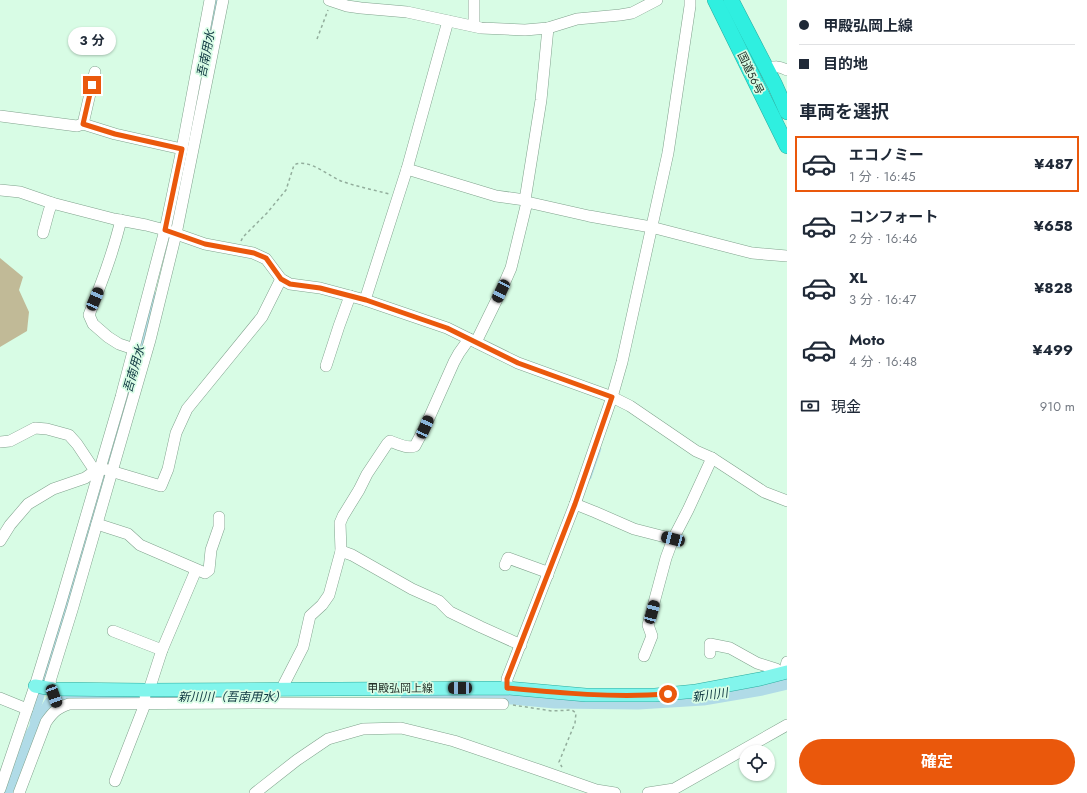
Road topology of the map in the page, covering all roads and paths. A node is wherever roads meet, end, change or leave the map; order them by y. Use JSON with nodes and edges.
{"nodes":[{"id":1,"x":210,"y":0,"type":"edge"},
{"id":2,"x":223,"y":0,"type":"edge"},
{"id":3,"x":330,"y":0,"type":"edge"},
{"id":4,"x":474,"y":0,"type":"edge"},
{"id":5,"x":657,"y":0,"type":"edge"},
{"id":6,"x":690,"y":0,"type":"edge"},
{"id":7,"x":715,"y":0,"type":"edge"},
{"id":8,"x":731,"y":0,"type":"edge"},
{"id":9,"x":448,"y":21,"type":"junction"},
{"id":10,"x":474,"y":26,"type":"junction"},
{"id":11,"x":548,"y":28,"type":"junction"},
{"id":12,"x":317,"y":39,"type":"dead end"},
{"id":13,"x":767,"y":69,"type":"junction"},
{"id":14,"x":787,"y":70,"type":"edge"},
{"id":15,"x":95,"y":72,"type":"dead end"},
{"id":16,"x":787,"y":112,"type":"edge"},
{"id":17,"x":0,"y":116,"type":"edge"},
{"id":18,"x":83,"y":124,"type":"junction"},
{"id":19,"x":787,"y":146,"type":"edge"},
{"id":20,"x":182,"y":149,"type":"junction"},
{"id":21,"x":407,"y":169,"type":"junction"},
{"id":22,"x":0,"y":190,"type":"edge"},
{"id":23,"x":399,"y":196,"type":"junction"},
{"id":24,"x":526,"y":201,"type":"junction"},
{"id":25,"x":52,"y":203,"type":"junction"},
{"id":26,"x":121,"y":220,"type":"junction"},
{"id":27,"x":651,"y":227,"type":"junction"},
{"id":28,"x":171,"y":232,"type":"junction"},
{"id":29,"x":43,"y":233,"type":"dead end"},
{"id":30,"x":238,"y":250,"type":"junction"},
{"id":31,"x":787,"y":256,"type":"edge"},
{"id":32,"x":281,"y":279,"type":"junction"},
{"id":33,"x":350,"y":296,"type":"junction"},
{"id":34,"x":366,"y":300,"type":"junction"},
{"id":35,"x":472,"y":341,"type":"junction"},
{"id":36,"x":134,"y":349,"type":"junction"},
{"id":37,"x":326,"y":366,"type":"dead end"},
{"id":38,"x":612,"y":397,"type":"junction"},
{"id":39,"x":0,"y":442,"type":"edge"},
{"id":40,"x":712,"y":458,"type":"junction"},
{"id":41,"x":104,"y":470,"type":"junction"},
{"id":42,"x":787,"y":501,"type":"edge"},
{"id":43,"x":575,"y":504,"type":"junction"},
{"id":44,"x":219,"y":517,"type":"dead end"},
{"id":45,"x":5,"y":523,"type":"edge"},
{"id":46,"x":97,"y":524,"type":"junction"},
{"id":47,"x":673,"y":539,"type":"junction"},
{"id":48,"x":0,"y":542,"type":"edge"},
{"id":49,"x":341,"y":551,"type":"junction"},
{"id":50,"x":505,"y":565,"type":"dead end"},
{"id":51,"x":196,"y":570,"type":"junction"},
{"id":52,"x":548,"y":575,"type":"junction"},
{"id":53,"x":113,"y":631,"type":"dead end"},
{"id":54,"x":521,"y":645,"type":"junction"},
{"id":55,"x":162,"y":650,"type":"junction"},
{"id":56,"x":710,"y":653,"type":"dead end"},
{"id":57,"x":644,"y":656,"type":"dead end"},
{"id":58,"x":785,"y":670,"type":"edge"},
{"id":59,"x":284,"y":689,"type":"junction"},
{"id":60,"x":49,"y":694,"type":"junction"},
{"id":61,"x":503,"y":695,"type":"junction"},
{"id":62,"x":146,"y":696,"type":"junction"},
{"id":63,"x":0,"y":698,"type":"edge"},
{"id":64,"x":27,"y":709,"type":"junction"},
{"id":65,"x":787,"y":725,"type":"edge"},
{"id":66,"x":562,"y":767,"type":"dead end"},
{"id":67,"x":115,"y":781,"type":"dead end"},
{"id":68,"x":0,"y":789,"type":"edge"},
{"id":69,"x":18,"y":793,"type":"edge"},
{"id":70,"x":254,"y":793,"type":"edge"},
{"id":71,"x":615,"y":793,"type":"edge"},
{"id":72,"x":648,"y":793,"type":"edge"}],
"edges":[{"from":1,"to":20,"type":"street"},
{"from":2,"to":28,"type":"street"},
{"from":3,"to":9,"type":"street"},
{"from":3,"to":12,"type":"path"},
{"from":4,"to":10,"type":"street"},
{"from":5,"to":11,"type":"street"},
{"from":6,"to":27,"type":"street"},
{"from":7,"to":19,"type":"highway","name":"国道56号"},
{"from":8,"to":13,"type":"highway","name":"国道56号"},
{"from":9,"to":10,"type":"street"},
{"from":9,"to":21,"type":"street"},
{"from":10,"to":11,"type":"street"},
{"from":11,"to":24,"type":"street"},
{"from":13,"to":14,"type":"street"},
{"from":13,"to":16,"type":"highway","name":"国道56号"},
{"from":15,"to":18,"type":"street"},
{"from":17,"to":18,"type":"street"},
{"from":18,"to":20,"type":"street"},
{"from":20,"to":28,"type":"street"},
{"from":21,"to":23,"type":"street"},
{"from":21,"to":24,"type":"street"},
{"from":22,"to":25,"type":"street"},
{"from":23,"to":30,"type":"path"},
{"from":23,"to":34,"type":"street"},
{"from":24,"to":27,"type":"street"},
{"from":24,"to":35,"type":"street"},
{"from":25,"to":26,"type":"street"},
{"from":25,"to":29,"type":"street"},
{"from":26,"to":28,"type":"street"},
{"from":26,"to":36,"type":"street"},
{"from":27,"to":31,"type":"street"},
{"from":27,"to":38,"type":"street"},
{"from":28,"to":30,"type":"street"},
{"from":28,"to":36,"type":"street"},
{"from":28,"to":41,"type":"street"},
{"from":30,"to":32,"type":"street"},
{"from":32,"to":33,"type":"street"},
{"from":32,"to":41,"type":"street"},
{"from":33,"to":34,"type":"street"},
{"from":33,"to":37,"type":"street"},
{"from":34,"to":35,"type":"street"},
{"from":35,"to":38,"type":"street"},
{"from":35,"to":49,"type":"street"},
{"from":36,"to":41,"type":"street"},
{"from":38,"to":40,"type":"street"},
{"from":38,"to":43,"type":"street"},
{"from":39,"to":41,"type":"street"},
{"from":40,"to":42,"type":"street"},
{"from":40,"to":47,"type":"street"},
{"from":41,"to":45,"type":"street"},
{"from":41,"to":46,"type":"street"},
{"from":41,"to":60,"type":"street"},
{"from":43,"to":47,"type":"street"},
{"from":43,"to":52,"type":"street"},
{"from":44,"to":51,"type":"street"},
{"from":45,"to":48,"type":"street"},
{"from":46,"to":51,"type":"street"},
{"from":46,"to":60,"type":"street"},
{"from":47,"to":57,"type":"street"},
{"from":49,"to":54,"type":"street"},
{"from":49,"to":59,"type":"street"},
{"from":50,"to":52,"type":"street"},
{"from":51,"to":55,"type":"street"},
{"from":52,"to":54,"type":"street"},
{"from":53,"to":55,"type":"street"},
{"from":54,"to":61,"type":"street"},
{"from":55,"to":62,"type":"street"},
{"from":56,"to":58,"type":"street"},
{"from":58,"to":61,"type":"main road","name":"甲殿弘岡上線"},
{"from":59,"to":61,"type":"main road","name":"甲殿弘岡上線"},
{"from":59,"to":62,"type":"main road","name":"甲殿弘岡上線"},
{"from":60,"to":62,"type":"main road","name":"甲殿弘岡上線"},
{"from":60,"to":62,"type":"street"},
{"from":60,"to":64,"type":"street"},
{"from":60,"to":69,"type":"street"},
{"from":61,"to":62,"type":"street"},
{"from":61,"to":66,"type":"path"},
{"from":62,"to":67,"type":"street"},
{"from":63,"to":64,"type":"street"},
{"from":64,"to":68,"type":"street"},
{"from":65,"to":72,"type":"street"},
{"from":70,"to":71,"type":"street"}]}
